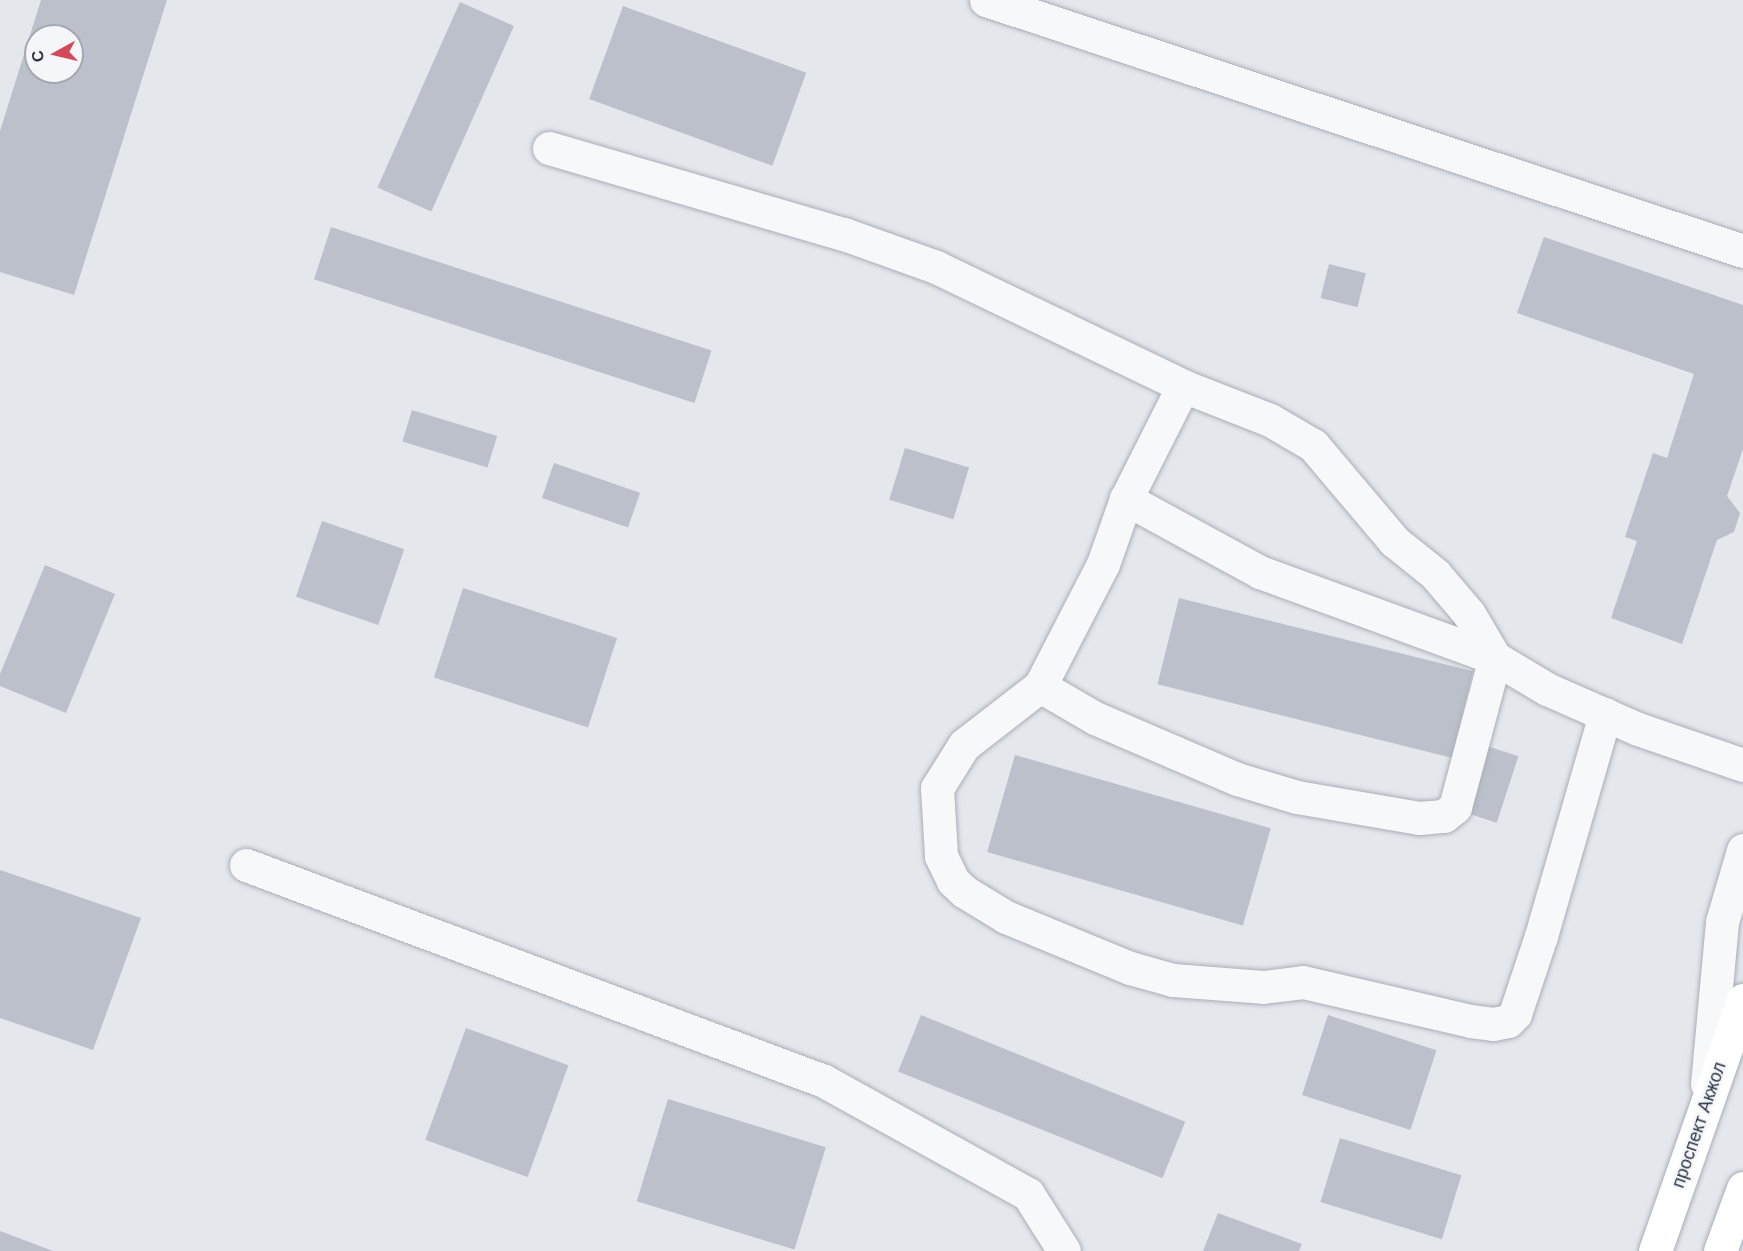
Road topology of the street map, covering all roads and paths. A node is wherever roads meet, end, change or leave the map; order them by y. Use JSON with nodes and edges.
{"nodes":[{"id":1,"x":986,"y":0,"type":"edge"},
{"id":2,"x":549,"y":148,"type":"dead end"},
{"id":3,"x":1743,"y":250,"type":"edge"},
{"id":4,"x":1183,"y":386,"type":"junction"},
{"id":5,"x":1126,"y":500,"type":"junction"},
{"id":6,"x":1495,"y":658,"type":"junction"},
{"id":7,"x":1040,"y":686,"type":"junction"},
{"id":8,"x":1605,"y":714,"type":"junction"},
{"id":9,"x":1743,"y":765,"type":"edge"},
{"id":10,"x":1743,"y":850,"type":"edge"},
{"id":11,"x":246,"y":865,"type":"dead end"},
{"id":12,"x":1743,"y":1000,"type":"edge"},
{"id":13,"x":1705,"y":1109,"type":"junction"},
{"id":14,"x":1743,"y":1188,"type":"edge"},
{"id":15,"x":1064,"y":1251,"type":"edge"},
{"id":16,"x":1655,"y":1251,"type":"edge"},
{"id":17,"x":1720,"y":1251,"type":"edge"}],
"edges":[{"from":1,"to":3,"type":"lane"},
{"from":2,"to":4,"type":"lane"},
{"from":4,"to":5,"type":"lane"},
{"from":4,"to":6,"type":"lane"},
{"from":5,"to":6,"type":"lane"},
{"from":5,"to":7,"type":"lane"},
{"from":6,"to":7,"type":"lane"},
{"from":6,"to":8,"type":"lane"},
{"from":7,"to":8,"type":"lane"},
{"from":8,"to":9,"type":"lane"},
{"from":10,"to":13,"type":"lane"},
{"from":11,"to":15,"type":"lane"},
{"from":12,"to":13,"type":"main road","name":"проспект Акжол"},
{"from":13,"to":16,"type":"main road","name":"проспект Акжол"},
{"from":14,"to":17,"type":"main road"}]}
